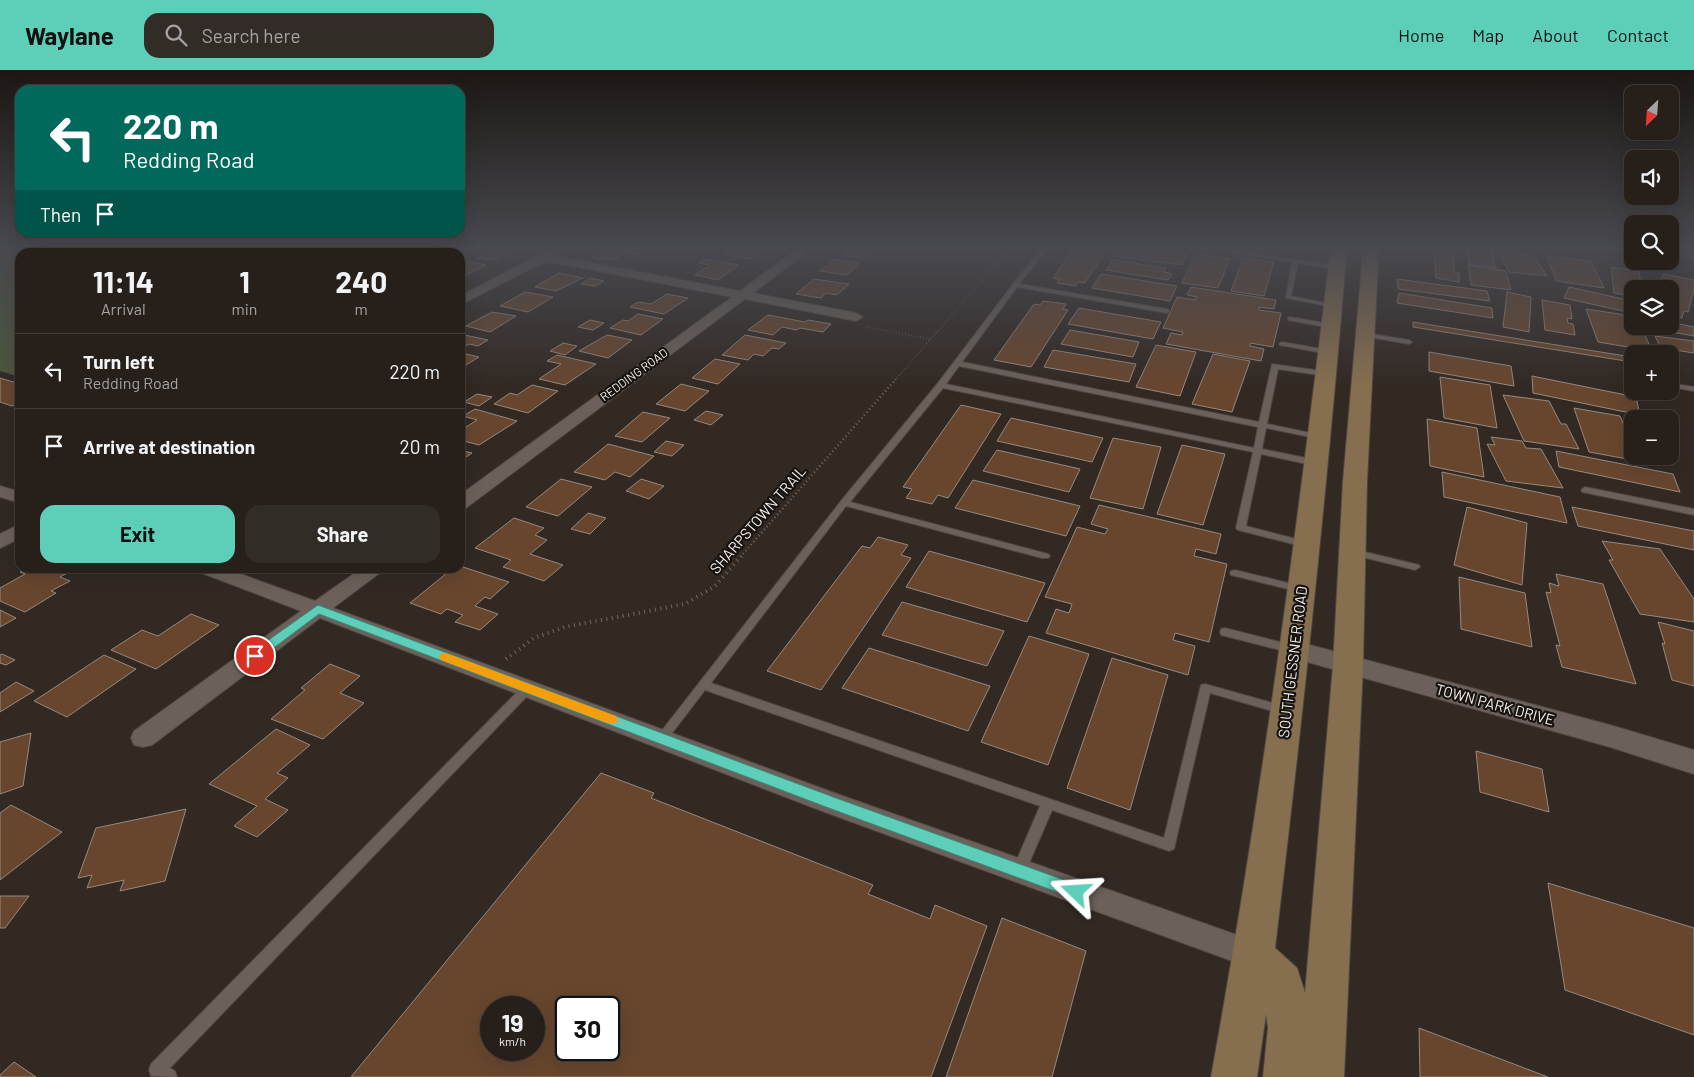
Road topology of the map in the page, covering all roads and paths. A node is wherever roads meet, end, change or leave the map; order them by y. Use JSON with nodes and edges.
{"nodes":[{"id":1,"x":732,"y":293,"type":"edge"},
{"id":2,"x":746,"y":293,"type":"edge"},
{"id":3,"x":971,"y":293,"type":"edge"},
{"id":4,"x":1009,"y":293,"type":"edge"},
{"id":5,"x":1062,"y":293,"type":"edge"},
{"id":6,"x":1289,"y":293,"type":"edge"},
{"id":7,"x":1334,"y":293,"type":"edge"},
{"id":8,"x":1368,"y":293,"type":"edge"},
{"id":9,"x":743,"y":295,"type":"junction"},
{"id":10,"x":1167,"y":311,"type":"dead end"},
{"id":11,"x":1332,"y":315,"type":"junction"},
{"id":12,"x":856,"y":317,"type":"dead end"},
{"id":13,"x":1290,"y":319,"type":"dead end"},
{"id":14,"x":867,"y":327,"type":"dead end"},
{"id":15,"x":1366,"y":327,"type":"junction"},
{"id":16,"x":930,"y":340,"type":"junction"},
{"id":17,"x":1408,"y":342,"type":"dead end"},
{"id":18,"x":1282,"y":344,"type":"dead end"},
{"id":19,"x":1328,"y":352,"type":"junction"},
{"id":20,"x":956,"y":363,"type":"junction"},
{"id":21,"x":1326,"y":374,"type":"junction"},
{"id":22,"x":941,"y":385,"type":"junction"},
{"id":23,"x":1679,"y":386,"type":"edge"},
{"id":24,"x":1694,"y":389,"type":"edge"},
{"id":25,"x":1323,"y":405,"type":"junction"},
{"id":26,"x":1360,"y":412,"type":"junction"},
{"id":27,"x":1262,"y":425,"type":"junction"},
{"id":28,"x":1320,"y":437,"type":"junction"},
{"id":29,"x":1257,"y":452,"type":"junction"},
{"id":30,"x":1316,"y":463,"type":"junction"},
{"id":31,"x":1585,"y":490,"type":"dead end"},
{"id":32,"x":0,"y":491,"type":"edge"},
{"id":33,"x":15,"y":496,"type":"edge"},
{"id":34,"x":465,"y":500,"type":"edge"},
{"id":35,"x":844,"y":503,"type":"junction"},
{"id":36,"x":1694,"y":512,"type":"edge"},
{"id":37,"x":15,"y":533,"type":"edge"},
{"id":38,"x":0,"y":542,"type":"edge"},
{"id":39,"x":1307,"y":544,"type":"junction"},
{"id":40,"x":1352,"y":552,"type":"junction"},
{"id":41,"x":1045,"y":556,"type":"dead end"},
{"id":42,"x":1415,"y":567,"type":"dead end"},
{"id":43,"x":220,"y":573,"type":"edge"},
{"id":44,"x":367,"y":573,"type":"edge"},
{"id":45,"x":1235,"y":573,"type":"dead end"},
{"id":46,"x":1302,"y":590,"type":"junction"},
{"id":47,"x":318,"y":609,"type":"junction"},
{"id":48,"x":1225,"y":632,"type":"dead end"},
{"id":49,"x":1295,"y":650,"type":"junction"},
{"id":50,"x":502,"y":663,"type":"dead end"},
{"id":51,"x":1348,"y":665,"type":"junction"},
{"id":52,"x":703,"y":685,"type":"junction"},
{"id":53,"x":528,"y":688,"type":"junction"},
{"id":54,"x":1287,"y":710,"type":"junction"},
{"id":55,"x":143,"y":738,"type":"dead end"},
{"id":56,"x":662,"y":738,"type":"junction"},
{"id":57,"x":1694,"y":762,"type":"edge"},
{"id":58,"x":1048,"y":804,"type":"junction"},
{"id":59,"x":1020,"y":871,"type":"junction"},
{"id":60,"x":1254,"y":955,"type":"junction"},
{"id":61,"x":169,"y":1077,"type":"edge"},
{"id":62,"x":1234,"y":1077,"type":"edge"},
{"id":63,"x":1286,"y":1077,"type":"edge"},
{"id":64,"x":1321,"y":1077,"type":"edge"}],
"edges":[{"from":1,"to":9,"type":"street"},
{"from":2,"to":9,"type":"street","name":"REDDING ROAD"},
{"from":3,"to":16,"type":"path","name":"SHARPSTOWN TRAIL"},
{"from":4,"to":20,"type":"lane"},
{"from":5,"to":10,"type":"lane"},
{"from":6,"to":11,"type":"lane"},
{"from":7,"to":11,"type":"main road","name":"SOUTH GESSNER ROAD"},
{"from":8,"to":15,"type":"main road"},
{"from":9,"to":12,"type":"street"},
{"from":9,"to":34,"type":"street","name":"REDDING ROAD"},
{"from":11,"to":13,"type":"lane"},
{"from":11,"to":15,"type":"main road"},
{"from":11,"to":19,"type":"main road","name":"SOUTH GESSNER ROAD"},
{"from":14,"to":16,"type":"path"},
{"from":15,"to":17,"type":"lane"},
{"from":15,"to":26,"type":"main road"},
{"from":16,"to":50,"type":"path","name":"SHARPSTOWN TRAIL"},
{"from":18,"to":19,"type":"lane"},
{"from":19,"to":21,"type":"main road","name":"SOUTH GESSNER ROAD"},
{"from":20,"to":22,"type":"lane"},
{"from":20,"to":27,"type":"lane"},
{"from":21,"to":25,"type":"main road","name":"SOUTH GESSNER ROAD"},
{"from":21,"to":27,"type":"lane"},
{"from":22,"to":29,"type":"lane"},
{"from":22,"to":35,"type":"lane"},
{"from":23,"to":24,"type":"lane"},
{"from":25,"to":26,"type":"main road"},
{"from":25,"to":28,"type":"main road","name":"SOUTH GESSNER ROAD"},
{"from":26,"to":40,"type":"main road"},
{"from":27,"to":28,"type":"lane"},
{"from":27,"to":29,"type":"lane"},
{"from":28,"to":30,"type":"main road","name":"SOUTH GESSNER ROAD"},
{"from":29,"to":30,"type":"lane"},
{"from":29,"to":39,"type":"lane"},
{"from":30,"to":39,"type":"main road","name":"SOUTH GESSNER ROAD"},
{"from":31,"to":36,"type":"lane"},
{"from":32,"to":33,"type":"street"},
{"from":35,"to":41,"type":"lane"},
{"from":35,"to":52,"type":"lane"},
{"from":37,"to":38,"type":"street"},
{"from":39,"to":46,"type":"main road","name":"SOUTH GESSNER ROAD"},
{"from":40,"to":42,"type":"lane"},
{"from":40,"to":51,"type":"main road"},
{"from":43,"to":47,"type":"street"},
{"from":44,"to":47,"type":"street"},
{"from":45,"to":46,"type":"lane"},
{"from":46,"to":49,"type":"main road","name":"SOUTH GESSNER ROAD"},
{"from":47,"to":53,"type":"street"},
{"from":47,"to":55,"type":"street"},
{"from":48,"to":49,"type":"lane"},
{"from":49,"to":51,"type":"street","name":"TOWN PARK DRIVE"},
{"from":49,"to":54,"type":"main road","name":"SOUTH GESSNER ROAD"},
{"from":51,"to":57,"type":"street","name":"TOWN PARK DRIVE"},
{"from":51,"to":64,"type":"main road"},
{"from":52,"to":56,"type":"lane"},
{"from":52,"to":58,"type":"lane"},
{"from":53,"to":56,"type":"street"},
{"from":53,"to":61,"type":"lane"},
{"from":54,"to":58,"type":"lane"},
{"from":54,"to":60,"type":"main road","name":"SOUTH GESSNER ROAD"},
{"from":56,"to":59,"type":"street"},
{"from":58,"to":59,"type":"lane"},
{"from":59,"to":60,"type":"street"},
{"from":60,"to":62,"type":"main road","name":"SOUTH GESSNER ROAD"},
{"from":60,"to":63,"type":"main road"}]}
